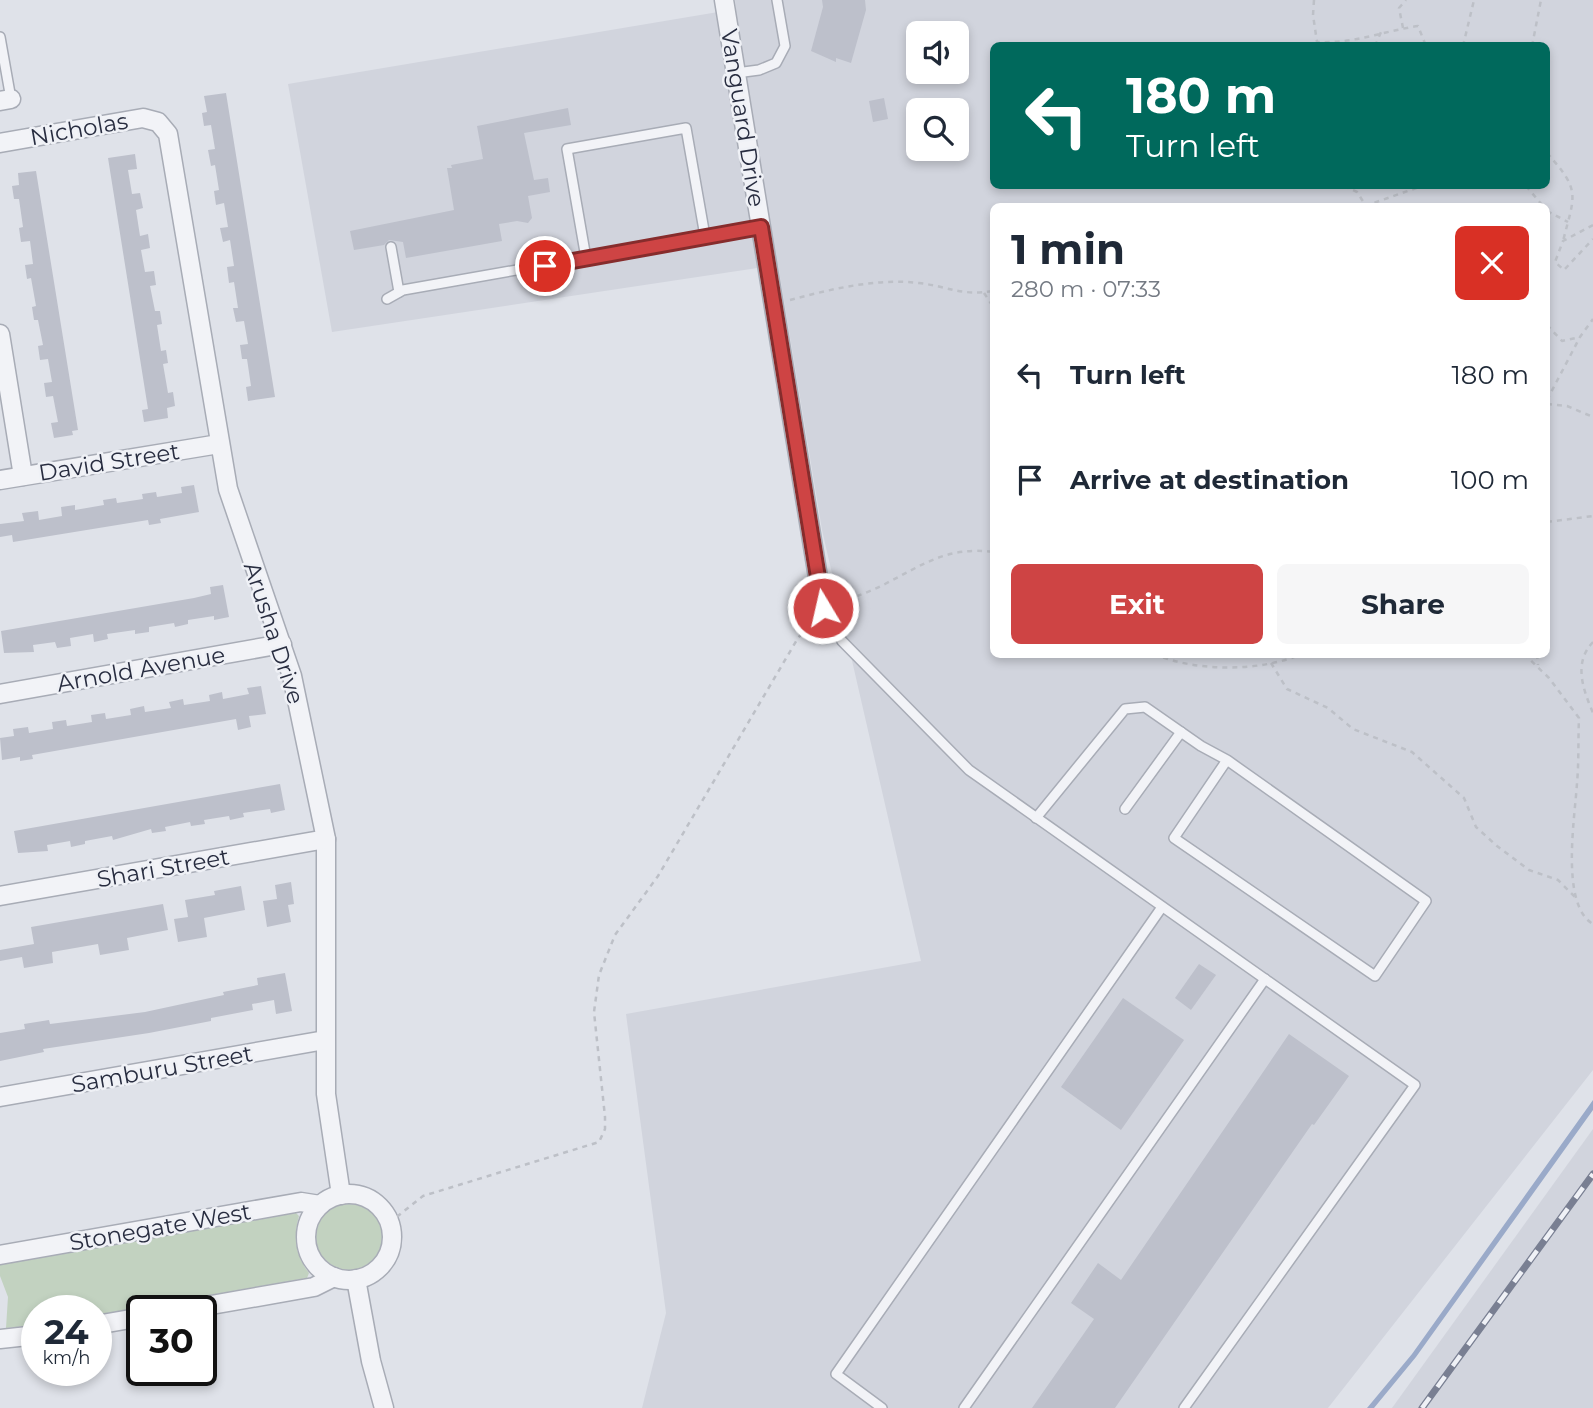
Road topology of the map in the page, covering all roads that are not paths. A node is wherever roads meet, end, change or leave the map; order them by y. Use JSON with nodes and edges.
{"nodes":[{"id":1,"x":724,"y":0,"type":"edge"},
{"id":2,"x":777,"y":0,"type":"edge"},
{"id":3,"x":0,"y":37,"type":"edge"},
{"id":4,"x":736,"y":73,"type":"junction"},
{"id":5,"x":5,"y":100,"type":"edge"},
{"id":6,"x":158,"y":122,"type":"joint"},
{"id":7,"x":0,"y":143,"type":"edge"},
{"id":8,"x":761,"y":227,"type":"junction"},
{"id":9,"x":705,"y":236,"type":"junction"},
{"id":10,"x":391,"y":247,"type":"dead end"},
{"id":11,"x":586,"y":258,"type":"junction"},
{"id":12,"x":399,"y":292,"type":"junction"},
{"id":13,"x":387,"y":299,"type":"dead end"},
{"id":14,"x":0,"y":334,"type":"edge"},
{"id":15,"x":219,"y":444,"type":"junction"},
{"id":16,"x":23,"y":476,"type":"junction"},
{"id":17,"x":0,"y":480,"type":"edge"},
{"id":18,"x":823,"y":608,"type":"joint"},
{"id":19,"x":282,"y":644,"type":"junction"},
{"id":20,"x":0,"y":694,"type":"edge"},
{"id":21,"x":1181,"y":732,"type":"junction"},
{"id":22,"x":1227,"y":760,"type":"junction"},
{"id":23,"x":1125,"y":809,"type":"dead end"},
{"id":24,"x":1036,"y":818,"type":"junction"},
{"id":25,"x":326,"y":839,"type":"junction"},
{"id":26,"x":0,"y":896,"type":"edge"},
{"id":27,"x":1162,"y":907,"type":"junction"},
{"id":28,"x":1265,"y":979,"type":"junction"},
{"id":29,"x":325,"y":1040,"type":"junction"},
{"id":30,"x":0,"y":1097,"type":"edge"},
{"id":31,"x":341,"y":1195,"type":"junction"},
{"id":32,"x":320,"y":1205,"type":"junction"},
{"id":33,"x":0,"y":1255,"type":"edge"},
{"id":34,"x":334,"y":1277,"type":"junction"},
{"id":35,"x":356,"y":1279,"type":"junction"},
{"id":36,"x":217,"y":1304,"type":"edge"},
{"id":37,"x":21,"y":1337,"type":"edge"},
{"id":38,"x":0,"y":1339,"type":"edge"},
{"id":39,"x":384,"y":1408,"type":"edge"},
{"id":40,"x":882,"y":1408,"type":"edge"},
{"id":41,"x":964,"y":1408,"type":"edge"},
{"id":42,"x":1184,"y":1408,"type":"edge"}],
"edges":[{"from":1,"to":4,"type":"street","name":"Vanguard Drive"},
{"from":2,"to":4,"type":"lane"},
{"from":3,"to":5,"type":"lane"},
{"from":4,"to":8,"type":"street","name":"Vanguard Drive"},
{"from":6,"to":7,"type":"street","name":"Nicholas"},
{"from":6,"to":15,"type":"street","name":"Arusha Drive"},
{"from":8,"to":9,"type":"lane"},
{"from":8,"to":18,"type":"street","name":"Vanguard Drive"},
{"from":9,"to":11,"type":"lane"},
{"from":9,"to":11,"type":"lane"},
{"from":10,"to":12,"type":"lane"},
{"from":11,"to":12,"type":"lane"},
{"from":12,"to":13,"type":"lane"},
{"from":14,"to":16,"type":"street"},
{"from":15,"to":16,"type":"street","name":"David Street"},
{"from":15,"to":19,"type":"street","name":"Arusha Drive"},
{"from":16,"to":17,"type":"street","name":"David Street"},
{"from":18,"to":24,"type":"lane"},
{"from":19,"to":20,"type":"street","name":"Arnold Avenue"},
{"from":19,"to":25,"type":"street","name":"Arusha Drive"},
{"from":21,"to":22,"type":"lane"},
{"from":21,"to":23,"type":"lane"},
{"from":21,"to":24,"type":"lane"},
{"from":22,"to":22,"type":"lane"},
{"from":24,"to":27,"type":"lane"},
{"from":25,"to":26,"type":"street","name":"Shari Street"},
{"from":25,"to":29,"type":"street","name":"Arusha Drive"},
{"from":27,"to":28,"type":"lane"},
{"from":27,"to":40,"type":"lane"},
{"from":28,"to":41,"type":"lane"},
{"from":28,"to":42,"type":"lane"},
{"from":29,"to":30,"type":"street","name":"Samburu Street"},
{"from":29,"to":31,"type":"street","name":"Arusha Drive"},
{"from":31,"to":32,"type":"street"},
{"from":31,"to":35,"type":"street"},
{"from":32,"to":33,"type":"street","name":"Stonegate West"},
{"from":32,"to":34,"type":"street"},
{"from":34,"to":35,"type":"street"},
{"from":34,"to":36,"type":"street"},
{"from":35,"to":39,"type":"street"},
{"from":37,"to":38,"type":"street"}]}
